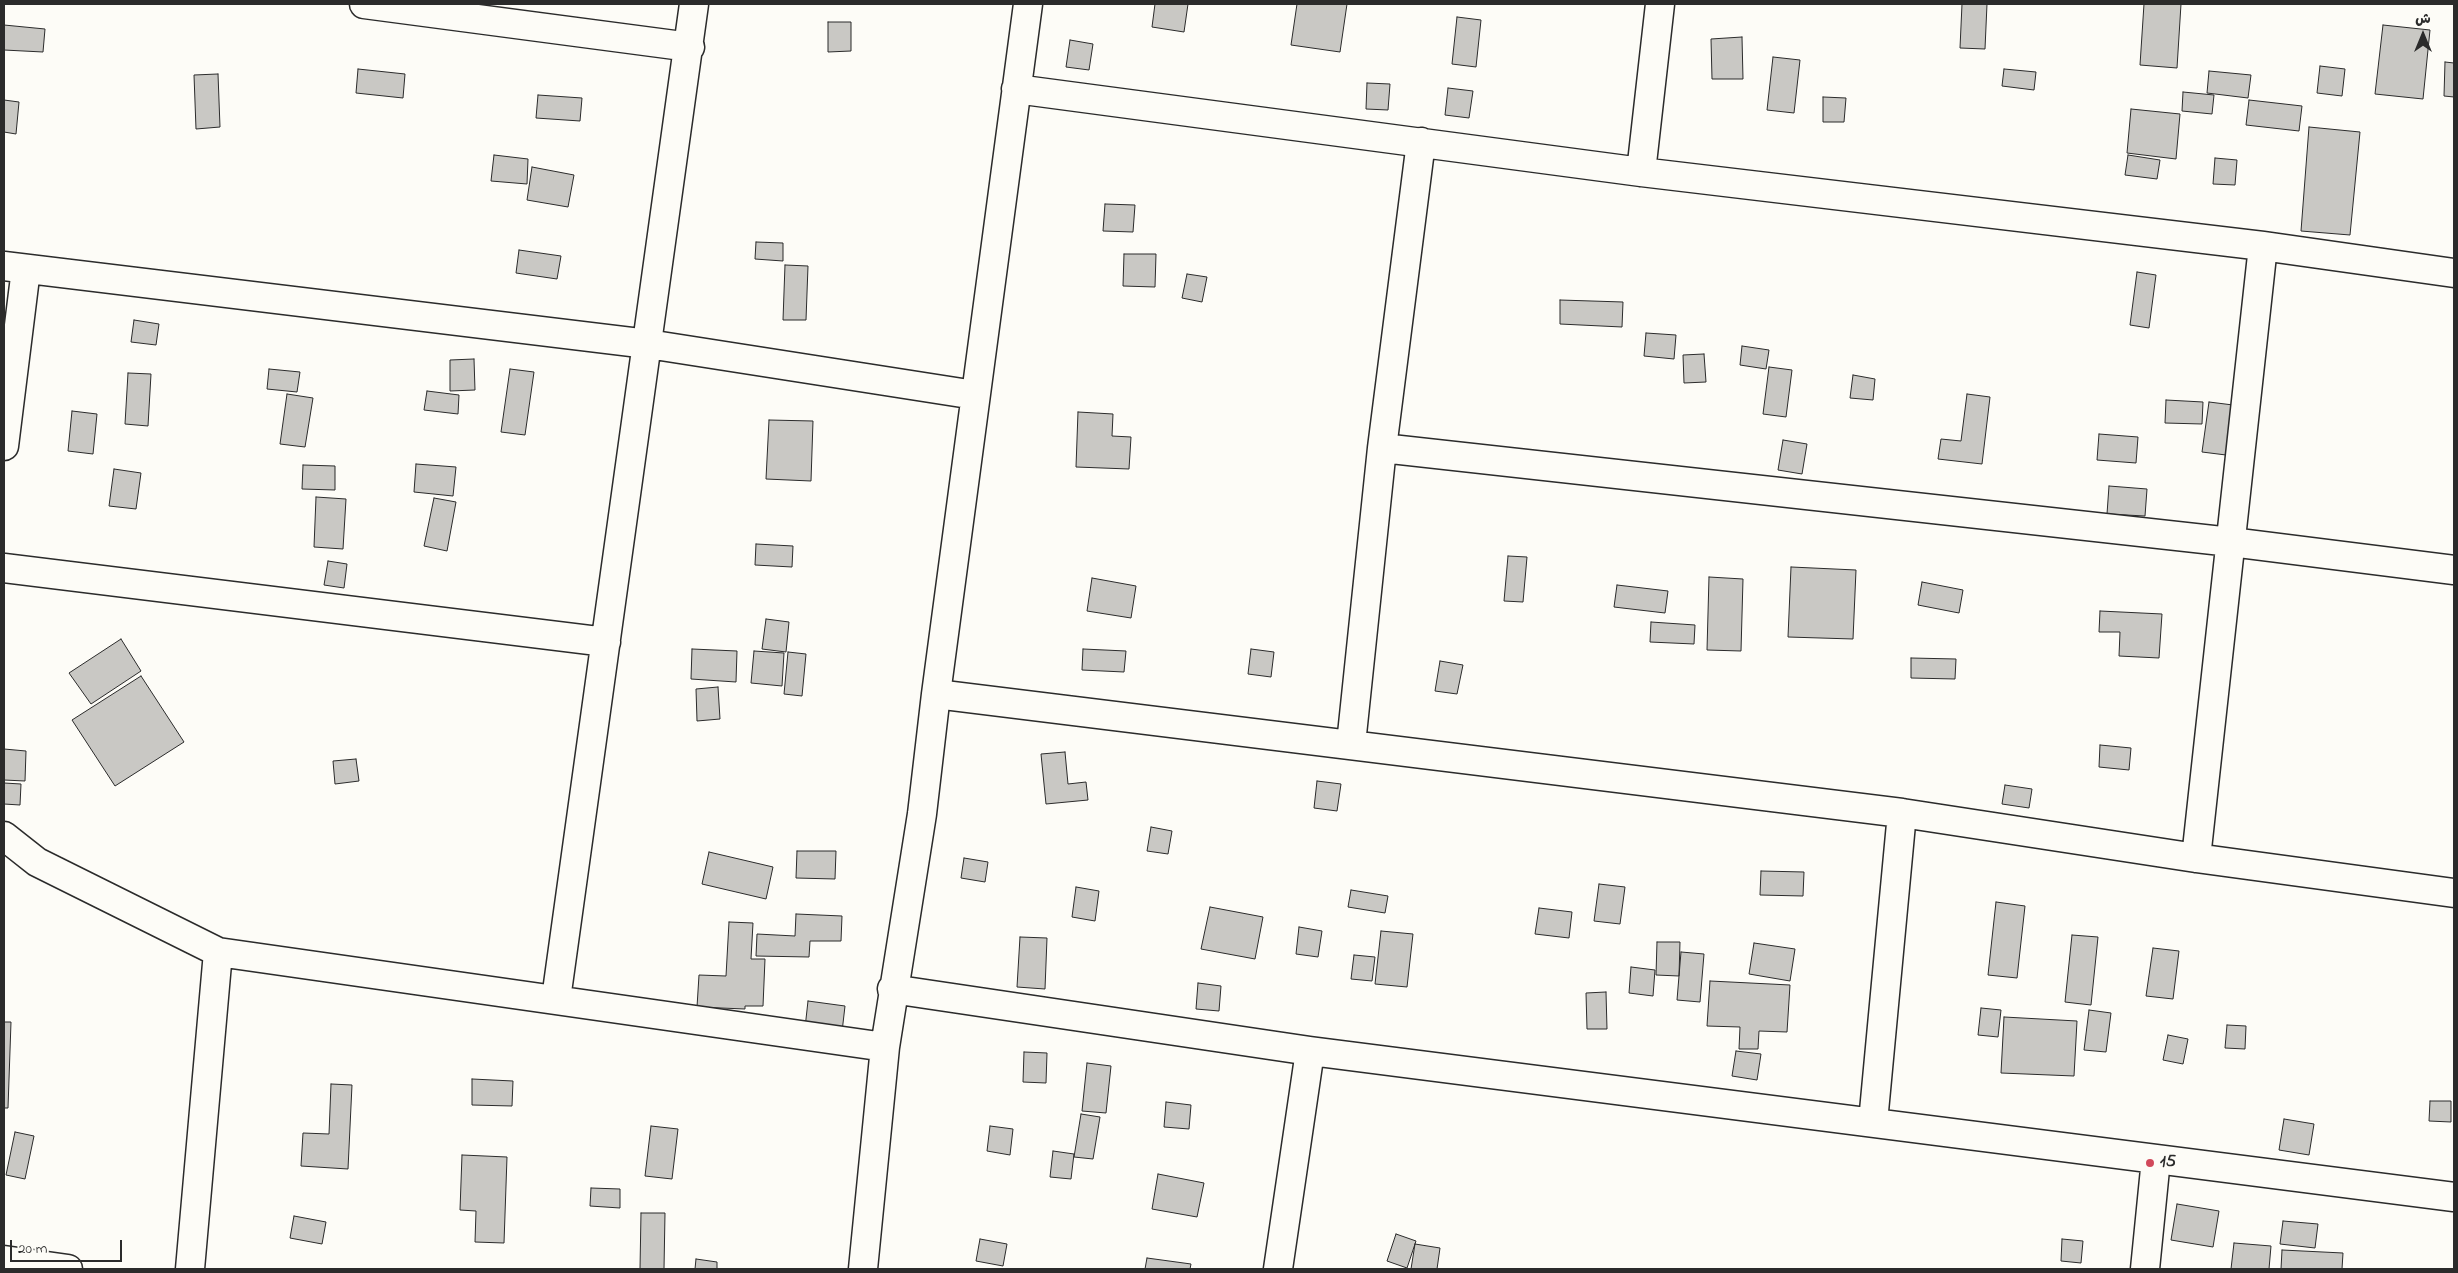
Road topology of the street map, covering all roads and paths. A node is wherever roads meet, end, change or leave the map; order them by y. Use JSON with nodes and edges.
{"nodes":[{"id":1,"x":364,"y":4,"type":"edge"},
{"id":2,"x":694,"y":4,"type":"edge"},
{"id":3,"x":1028,"y":4,"type":"edge"},
{"id":4,"x":1660,"y":4,"type":"edge"},
{"id":5,"x":690,"y":47,"type":"junction"},
{"id":6,"x":1016,"y":89,"type":"junction"},
{"id":7,"x":1421,"y":142,"type":"junction"},
{"id":8,"x":1642,"y":172,"type":"junction"},
{"id":9,"x":2263,"y":246,"type":"junction"},
{"id":10,"x":15,"y":268,"type":"edge"},
{"id":11,"x":2454,"y":273,"type":"edge"},
{"id":12,"x":648,"y":344,"type":"junction"},
{"id":13,"x":975,"y":395,"type":"junction"},
{"id":14,"x":4,"y":446,"type":"edge"},
{"id":15,"x":1382,"y":448,"type":"junction"},
{"id":16,"x":2231,"y":542,"type":"junction"},
{"id":17,"x":4,"y":568,"type":"edge"},
{"id":18,"x":2454,"y":570,"type":"edge"},
{"id":19,"x":606,"y":642,"type":"junction"},
{"id":20,"x":936,"y":694,"type":"junction"},
{"id":21,"x":1351,"y":744,"type":"junction"},
{"id":22,"x":1902,"y":813,"type":"junction"},
{"id":23,"x":4,"y":836,"type":"edge"},
{"id":24,"x":2196,"y":858,"type":"junction"},
{"id":25,"x":2454,"y":893,"type":"edge"},
{"id":26,"x":218,"y":952,"type":"junction"},
{"id":27,"x":892,"y":989,"type":"junction"},
{"id":28,"x":556,"y":999,"type":"junction"},
{"id":29,"x":884,"y":1047,"type":"junction"},
{"id":30,"x":1310,"y":1051,"type":"junction"},
{"id":31,"x":1873,"y":1122,"type":"junction"},
{"id":32,"x":2156,"y":1159,"type":"junction"},
{"id":33,"x":2454,"y":1197,"type":"edge"},
{"id":34,"x":4,"y":1260,"type":"edge"},
{"id":35,"x":68,"y":1269,"type":"edge"},
{"id":36,"x":190,"y":1269,"type":"edge"},
{"id":37,"x":863,"y":1269,"type":"edge"},
{"id":38,"x":1278,"y":1269,"type":"edge"},
{"id":39,"x":2145,"y":1269,"type":"edge"}],
"edges":[{"from":1,"to":5,"type":"street"},
{"from":2,"to":5,"type":"street"},
{"from":3,"to":6,"type":"street"},
{"from":4,"to":8,"type":"street"},
{"from":5,"to":12,"type":"street"},
{"from":6,"to":7,"type":"street"},
{"from":6,"to":13,"type":"street"},
{"from":7,"to":8,"type":"street"},
{"from":7,"to":15,"type":"street"},
{"from":8,"to":9,"type":"street"},
{"from":9,"to":11,"type":"street"},
{"from":9,"to":16,"type":"street"},
{"from":10,"to":12,"type":"street"},
{"from":10,"to":14,"type":"street"},
{"from":12,"to":13,"type":"street"},
{"from":12,"to":19,"type":"street"},
{"from":13,"to":20,"type":"street"},
{"from":15,"to":16,"type":"street"},
{"from":15,"to":21,"type":"street"},
{"from":16,"to":18,"type":"street"},
{"from":16,"to":24,"type":"street"},
{"from":17,"to":19,"type":"street"},
{"from":19,"to":28,"type":"street"},
{"from":20,"to":21,"type":"street"},
{"from":20,"to":27,"type":"street"},
{"from":21,"to":22,"type":"street"},
{"from":22,"to":24,"type":"street"},
{"from":22,"to":31,"type":"street"},
{"from":23,"to":26,"type":"street"},
{"from":24,"to":25,"type":"street"},
{"from":26,"to":28,"type":"street"},
{"from":26,"to":36,"type":"street"},
{"from":27,"to":29,"type":"street"},
{"from":27,"to":30,"type":"street"},
{"from":28,"to":29,"type":"street"},
{"from":29,"to":37,"type":"street"},
{"from":30,"to":31,"type":"street"},
{"from":30,"to":38,"type":"street"},
{"from":31,"to":32,"type":"street"},
{"from":32,"to":33,"type":"street"},
{"from":32,"to":39,"type":"street"},
{"from":34,"to":35,"type":"street"}]}
